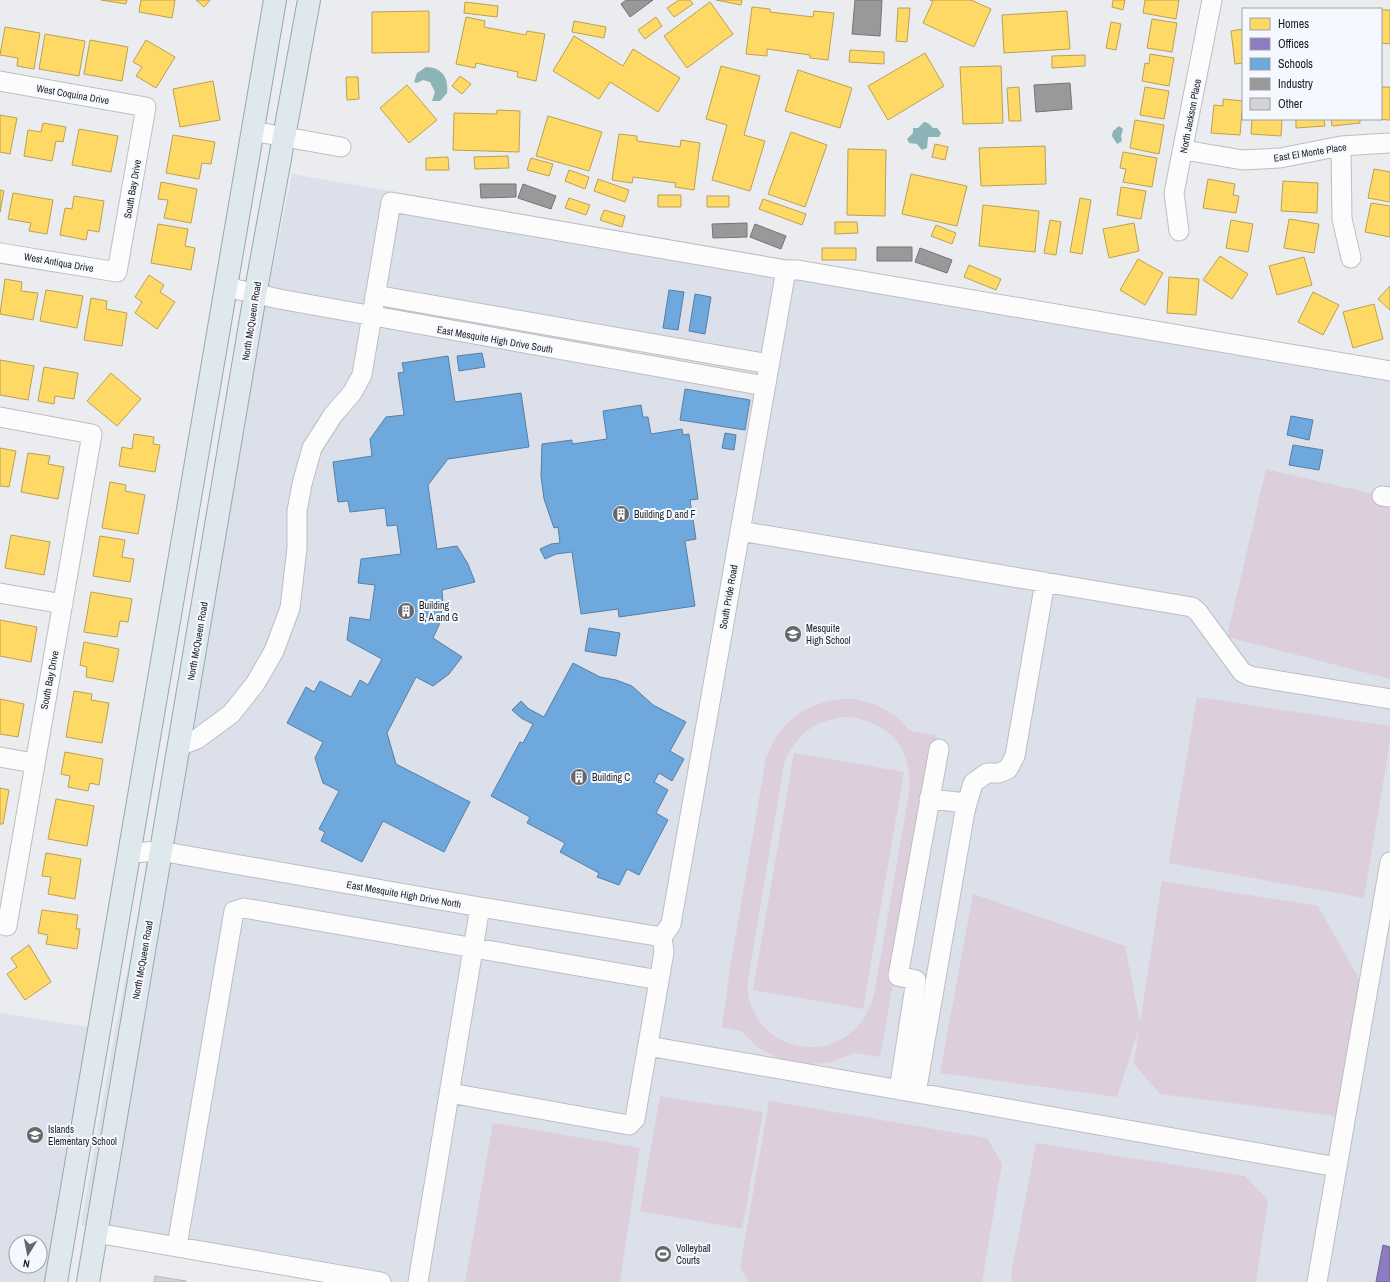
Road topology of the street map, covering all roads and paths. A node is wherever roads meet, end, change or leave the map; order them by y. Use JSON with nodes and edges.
{"nodes":[{"id":1,"x":275,"y":0,"type":"edge"},
{"id":2,"x":309,"y":0,"type":"edge"},
{"id":3,"x":1212,"y":0,"type":"edge"},
{"id":4,"x":0,"y":81,"type":"edge"},
{"id":5,"x":146,"y":107,"type":"joint"},
{"id":6,"x":252,"y":131,"type":"junction"},
{"id":7,"x":285,"y":137,"type":"junction"},
{"id":8,"x":1390,"y":143,"type":"edge"},
{"id":9,"x":1341,"y":146,"type":"junction"},
{"id":10,"x":341,"y":147,"type":"dead end"},
{"id":11,"x":1184,"y":150,"type":"junction"},
{"id":12,"x":1179,"y":231,"type":"dead end"},
{"id":13,"x":0,"y":253,"type":"edge"},
{"id":14,"x":1351,"y":258,"type":"dead end"},
{"id":15,"x":786,"y":270,"type":"junction"},
{"id":16,"x":117,"y":272,"type":"joint"},
{"id":17,"x":226,"y":286,"type":"junction"},
{"id":18,"x":255,"y":295,"type":"junction"},
{"id":19,"x":375,"y":295,"type":"junction"},
{"id":20,"x":371,"y":316,"type":"junction"},
{"id":21,"x":769,"y":364,"type":"junction"},
{"id":22,"x":1390,"y":371,"type":"edge"},
{"id":23,"x":765,"y":386,"type":"junction"},
{"id":24,"x":0,"y":417,"type":"edge"},
{"id":25,"x":740,"y":531,"type":"junction"},
{"id":26,"x":1045,"y":582,"type":"junction"},
{"id":27,"x":0,"y":593,"type":"edge"},
{"id":28,"x":64,"y":604,"type":"junction"},
{"id":29,"x":1390,"y":699,"type":"edge"},
{"id":30,"x":179,"y":746,"type":"junction"},
{"id":31,"x":939,"y":749,"type":"dead end"},
{"id":32,"x":0,"y":757,"type":"edge"},
{"id":33,"x":34,"y":762,"type":"junction"},
{"id":34,"x":929,"y":799,"type":"junction"},
{"id":35,"x":967,"y":803,"type":"junction"},
{"id":36,"x":160,"y":851,"type":"junction"},
{"id":37,"x":131,"y":853,"type":"junction"},
{"id":38,"x":1390,"y":862,"type":"edge"},
{"id":39,"x":480,"y":907,"type":"junction"},
{"id":40,"x":3,"y":925,"type":"edge"},
{"id":41,"x":666,"y":930,"type":"junction"},
{"id":42,"x":474,"y":948,"type":"junction"},
{"id":43,"x":659,"y":980,"type":"junction"},
{"id":44,"x":648,"y":1046,"type":"junction"},
{"id":45,"x":908,"y":1091,"type":"junction"},
{"id":46,"x":450,"y":1093,"type":"junction"},
{"id":47,"x":1337,"y":1167,"type":"junction"},
{"id":48,"x":96,"y":1233,"type":"junction"},
{"id":49,"x":177,"y":1246,"type":"junction"},
{"id":50,"x":56,"y":1282,"type":"edge"},
{"id":51,"x":88,"y":1282,"type":"edge"},
{"id":52,"x":382,"y":1282,"type":"edge"},
{"id":53,"x":418,"y":1282,"type":"edge"},
{"id":54,"x":1317,"y":1282,"type":"edge"}],
"edges":[{"from":1,"to":6,"type":"main road"},
{"from":2,"to":7,"type":"main road","name":"North McQueen Road"},
{"from":3,"to":11,"type":"street","name":"North Jackson Place"},
{"from":4,"to":5,"type":"street","name":"West Coquina Drive"},
{"from":5,"to":16,"type":"street","name":"South Bay Drive"},
{"from":6,"to":7,"type":"street"},
{"from":6,"to":17,"type":"main road"},
{"from":7,"to":10,"type":"street"},
{"from":7,"to":18,"type":"main road","name":"North McQueen Road"},
{"from":8,"to":9,"type":"street","name":"East El Monte Place"},
{"from":9,"to":11,"type":"street","name":"East El Monte Place"},
{"from":9,"to":14,"type":"street"},
{"from":11,"to":12,"type":"street","name":"North Jackson Place"},
{"from":13,"to":16,"type":"street","name":"West Antiqua Drive"},
{"from":15,"to":19,"type":"street"},
{"from":15,"to":21,"type":"street","name":"South Pride Road"},
{"from":15,"to":22,"type":"street"},
{"from":17,"to":18,"type":"street","name":"East Mesquite High Drive South"},
{"from":17,"to":37,"type":"main road"},
{"from":18,"to":20,"type":"street","name":"East Mesquite High Drive South"},
{"from":18,"to":30,"type":"main road","name":"North McQueen Road"},
{"from":19,"to":20,"type":"street"},
{"from":19,"to":21,"type":"street"},
{"from":20,"to":23,"type":"street","name":"East Mesquite High Drive South"},
{"from":20,"to":30,"type":"street"},
{"from":21,"to":23,"type":"street","name":"South Pride Road"},
{"from":23,"to":25,"type":"street","name":"South Pride Road"},
{"from":24,"to":28,"type":"street","name":"South Bay Drive"},
{"from":25,"to":26,"type":"street"},
{"from":25,"to":41,"type":"street","name":"South Pride Road"},
{"from":26,"to":29,"type":"street"},
{"from":26,"to":35,"type":"street"},
{"from":27,"to":28,"type":"street"},
{"from":28,"to":33,"type":"street","name":"South Bay Drive"},
{"from":30,"to":36,"type":"main road","name":"North McQueen Road"},
{"from":31,"to":34,"type":"street"},
{"from":32,"to":33,"type":"street"},
{"from":33,"to":40,"type":"street","name":"South Bay Drive"},
{"from":34,"to":35,"type":"street"},
{"from":34,"to":45,"type":"street"},
{"from":35,"to":45,"type":"street"},
{"from":36,"to":37,"type":"street","name":"East Mesquite High Drive North"},
{"from":36,"to":39,"type":"street","name":"East Mesquite High Drive North"},
{"from":36,"to":48,"type":"main road","name":"North McQueen Road"},
{"from":37,"to":50,"type":"main road"},
{"from":38,"to":47,"type":"street"},
{"from":39,"to":41,"type":"street","name":"East Mesquite High Drive North"},
{"from":39,"to":42,"type":"street"},
{"from":41,"to":43,"type":"street","name":"South Pride Road"},
{"from":42,"to":43,"type":"street"},
{"from":42,"to":46,"type":"street"},
{"from":42,"to":49,"type":"street"},
{"from":43,"to":44,"type":"street","name":"South Pride Road"},
{"from":44,"to":45,"type":"street"},
{"from":44,"to":46,"type":"street","name":"South Pride Road"},
{"from":45,"to":47,"type":"street"},
{"from":46,"to":53,"type":"street"},
{"from":47,"to":54,"type":"street"},
{"from":48,"to":49,"type":"street"},
{"from":48,"to":51,"type":"main road","name":"North McQueen Road"},
{"from":49,"to":52,"type":"street"}]}
